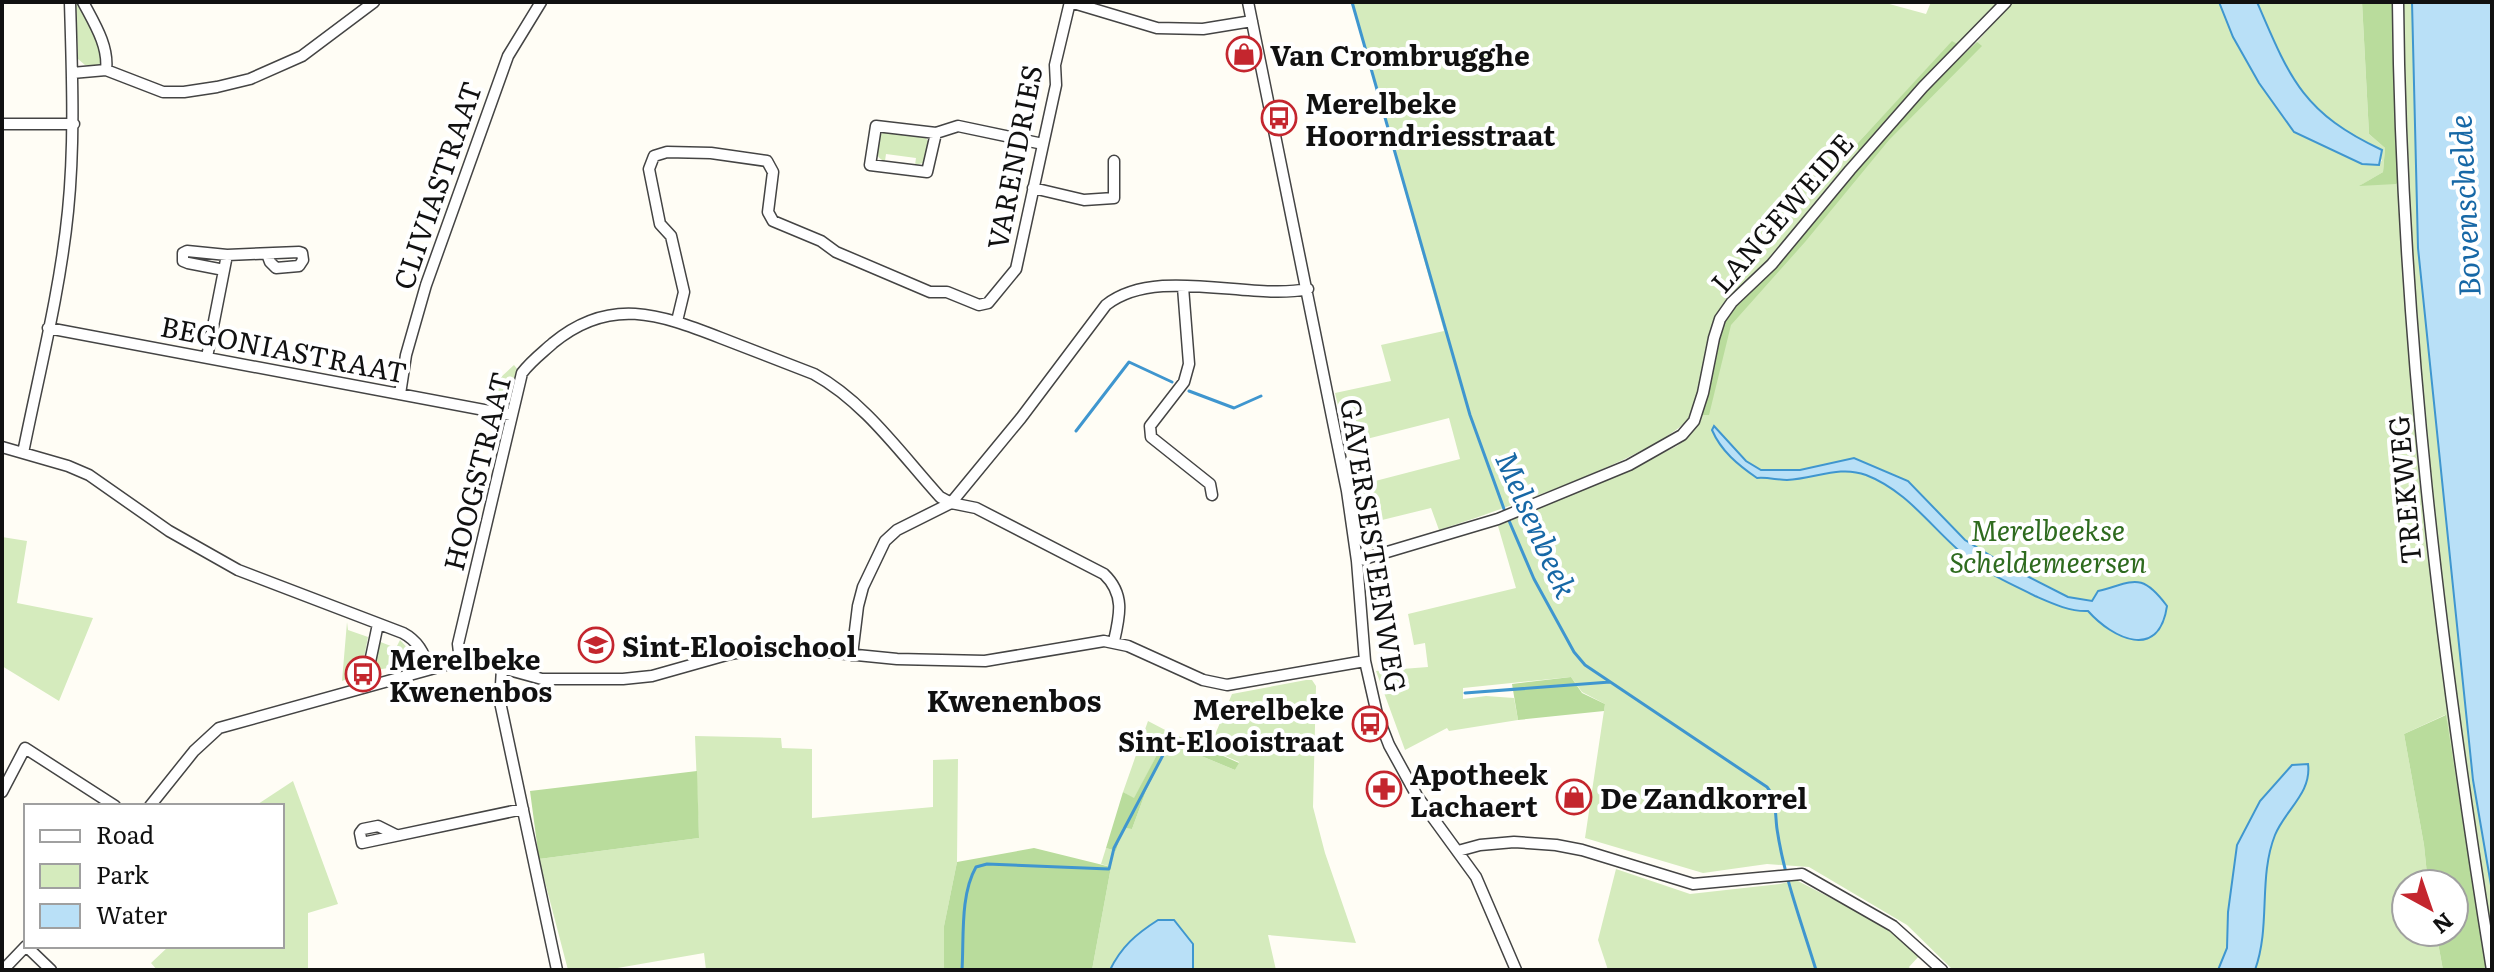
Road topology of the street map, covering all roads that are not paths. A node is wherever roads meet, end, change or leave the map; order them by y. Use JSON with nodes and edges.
{"nodes":[{"id":1,"x":70,"y":2,"type":"edge"},
{"id":2,"x":83,"y":2,"type":"edge"},
{"id":3,"x":374,"y":2,"type":"edge"},
{"id":4,"x":541,"y":2,"type":"edge"},
{"id":5,"x":1070,"y":2,"type":"edge"},
{"id":6,"x":1248,"y":2,"type":"edge"},
{"id":7,"x":2006,"y":2,"type":"edge"},
{"id":8,"x":2398,"y":2,"type":"edge"},
{"id":9,"x":1252,"y":21,"type":"junction"},
{"id":10,"x":106,"y":70,"type":"junction"},
{"id":11,"x":72,"y":73,"type":"junction"},
{"id":12,"x":2,"y":124,"type":"edge"},
{"id":13,"x":74,"y":124,"type":"junction"},
{"id":14,"x":936,"y":133,"type":"junction"},
{"id":15,"x":1043,"y":144,"type":"junction"},
{"id":16,"x":1114,"y":161,"type":"dead end"},
{"id":17,"x":1033,"y":188,"type":"junction"},
{"id":18,"x":267,"y":254,"type":"dead end"},
{"id":19,"x":227,"y":255,"type":"junction"},
{"id":20,"x":224,"y":270,"type":"junction"},
{"id":21,"x":1183,"y":287,"type":"junction"},
{"id":22,"x":1308,"y":289,"type":"junction"},
{"id":23,"x":677,"y":321,"type":"junction"},
{"id":24,"x":48,"y":328,"type":"junction"},
{"id":25,"x":207,"y":357,"type":"junction"},
{"id":26,"x":400,"y":394,"type":"junction"},
{"id":27,"x":511,"y":415,"type":"junction"},
{"id":28,"x":2,"y":447,"type":"edge"},
{"id":29,"x":23,"y":453,"type":"junction"},
{"id":30,"x":1212,"y":495,"type":"dead end"},
{"id":31,"x":951,"y":503,"type":"junction"},
{"id":32,"x":1357,"y":561,"type":"junction"},
{"id":33,"x":378,"y":624,"type":"junction"},
{"id":34,"x":1114,"y":641,"type":"junction"},
{"id":35,"x":852,"y":655,"type":"junction"},
{"id":36,"x":460,"y":661,"type":"junction"},
{"id":37,"x":1365,"y":661,"type":"junction"},
{"id":38,"x":502,"y":668,"type":"junction"},
{"id":39,"x":428,"y":669,"type":"junction"},
{"id":40,"x":359,"y":687,"type":"junction"},
{"id":41,"x":2,"y":792,"type":"edge"},
{"id":42,"x":112,"y":804,"type":"edge"},
{"id":43,"x":152,"y":804,"type":"edge"},
{"id":44,"x":523,"y":809,"type":"junction"},
{"id":45,"x":396,"y":835,"type":"dead end"},
{"id":46,"x":1458,"y":851,"type":"junction"},
{"id":47,"x":24,"y":948,"type":"edge"},
{"id":48,"x":28,"y":948,"type":"edge"},
{"id":49,"x":3,"y":970,"type":"edge"},
{"id":50,"x":51,"y":970,"type":"edge"},
{"id":51,"x":557,"y":970,"type":"edge"},
{"id":52,"x":1516,"y":970,"type":"edge"},
{"id":53,"x":1942,"y":970,"type":"edge"},
{"id":54,"x":2492,"y":970,"type":"edge"}],
"edges":[{"from":1,"to":11,"type":"street"},
{"from":2,"to":10,"type":"street"},
{"from":3,"to":10,"type":"street"},
{"from":4,"to":26,"type":"street","name":"CLIVIASTRAAT"},
{"from":5,"to":9,"type":"street"},
{"from":5,"to":15,"type":"street","name":"VARENDRIES"},
{"from":6,"to":9,"type":"street","name":"GAVERSESTEENWEG"},
{"from":7,"to":32,"type":"street","name":"LANGEWEIDE"},
{"from":8,"to":54,"type":"street","name":"TREKWEG"},
{"from":9,"to":22,"type":"street","name":"GAVERSESTEENWEG"},
{"from":10,"to":11,"type":"street"},
{"from":11,"to":13,"type":"street"},
{"from":12,"to":13,"type":"street"},
{"from":13,"to":24,"type":"street"},
{"from":14,"to":14,"type":"street"},
{"from":14,"to":15,"type":"street"},
{"from":15,"to":17,"type":"street","name":"VARENDRIES"},
{"from":16,"to":17,"type":"street"},
{"from":17,"to":23,"type":"street","name":"VARENDRIES"},
{"from":18,"to":19,"type":"street"},
{"from":19,"to":20,"type":"street"},
{"from":19,"to":20,"type":"street"},
{"from":20,"to":25,"type":"street"},
{"from":21,"to":22,"type":"street"},
{"from":21,"to":30,"type":"street"},
{"from":21,"to":31,"type":"street"},
{"from":22,"to":32,"type":"street","name":"GAVERSESTEENWEG"},
{"from":23,"to":27,"type":"street","name":"HOOGSTRAAT"},
{"from":23,"to":31,"type":"street","name":"HOOGSTRAAT"},
{"from":24,"to":25,"type":"street","name":"BEGONIASTRAAT"},
{"from":24,"to":29,"type":"street"},
{"from":25,"to":26,"type":"street","name":"BEGONIASTRAAT"},
{"from":26,"to":27,"type":"street","name":"BEGONIASTRAAT"},
{"from":27,"to":36,"type":"street","name":"HOOGSTRAAT"},
{"from":28,"to":29,"type":"street"},
{"from":29,"to":33,"type":"street"},
{"from":31,"to":34,"type":"street","name":"HOOGSTRAAT"},
{"from":31,"to":35,"type":"street"},
{"from":32,"to":37,"type":"street","name":"GAVERSESTEENWEG"},
{"from":33,"to":39,"type":"street"},
{"from":33,"to":40,"type":"street"},
{"from":34,"to":35,"type":"street"},
{"from":34,"to":37,"type":"street"},
{"from":35,"to":38,"type":"street"},
{"from":36,"to":38,"type":"street"},
{"from":36,"to":39,"type":"street"},
{"from":37,"to":46,"type":"street","name":"GAVERSESTEENWEG"},
{"from":38,"to":44,"type":"street"},
{"from":39,"to":40,"type":"street"},
{"from":40,"to":43,"type":"street"},
{"from":41,"to":42,"type":"street"},
{"from":44,"to":45,"type":"street"},
{"from":44,"to":51,"type":"street"},
{"from":46,"to":52,"type":"street","name":"GAVERSESTEENWEG"},
{"from":46,"to":53,"type":"street"},
{"from":47,"to":49,"type":"street"},
{"from":48,"to":50,"type":"street"}]}
